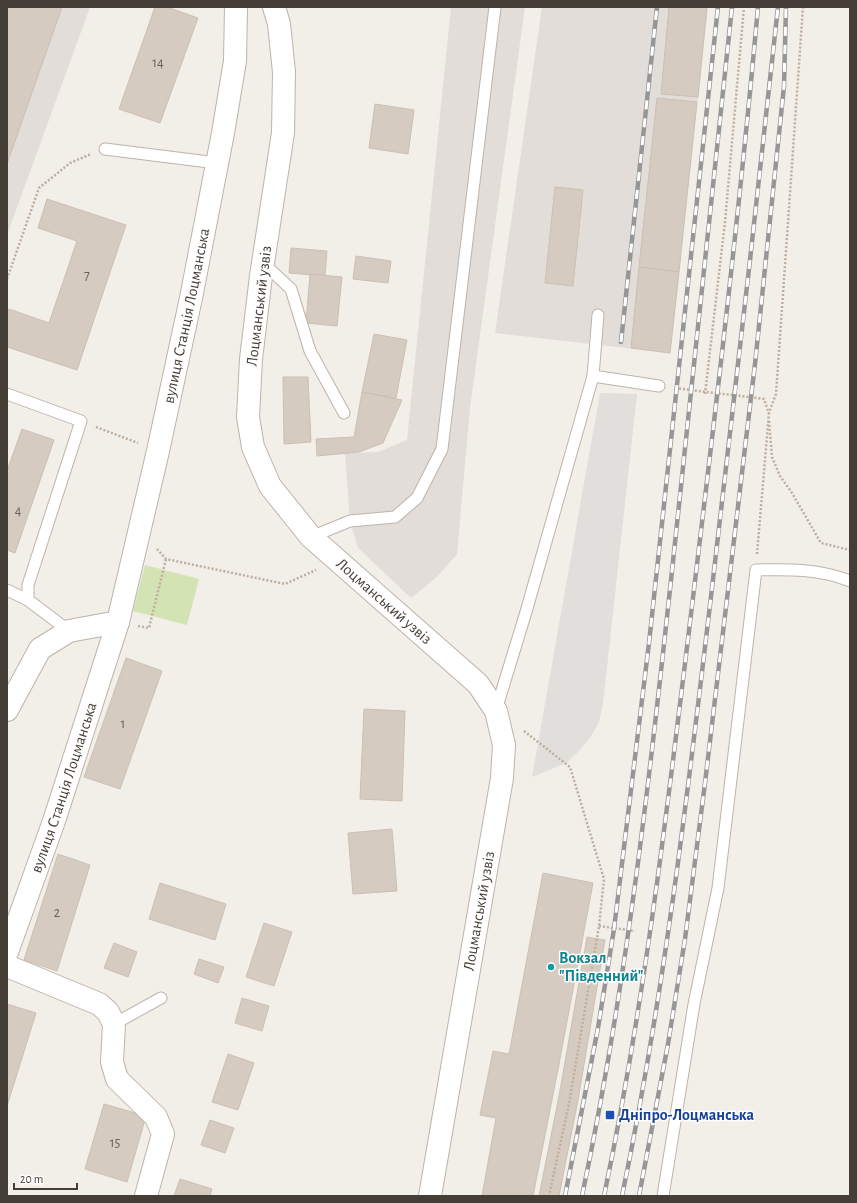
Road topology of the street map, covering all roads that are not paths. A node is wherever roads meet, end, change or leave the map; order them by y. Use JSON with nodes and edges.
{"nodes":[{"id":1,"x":236,"y":7,"type":"edge"},
{"id":2,"x":274,"y":7,"type":"edge"},
{"id":3,"x":495,"y":7,"type":"edge"},
{"id":4,"x":105,"y":149,"type":"road end"},
{"id":5,"x":217,"y":163,"type":"junction"},
{"id":6,"x":263,"y":263,"type":"junction"},
{"id":7,"x":598,"y":315,"type":"dead end"},
{"id":8,"x":593,"y":376,"type":"junction"},
{"id":9,"x":659,"y":386,"type":"road end"},
{"id":10,"x":7,"y":394,"type":"edge"},
{"id":11,"x":344,"y":413,"type":"dead end"},
{"id":12,"x":311,"y":537,"type":"junction"},
{"id":13,"x":850,"y":581,"type":"edge"},
{"id":14,"x":7,"y":590,"type":"edge"},
{"id":15,"x":28,"y":600,"type":"junction"},
{"id":16,"x":118,"y":622,"type":"junction"},
{"id":17,"x":69,"y":632,"type":"junction"},
{"id":18,"x":7,"y":710,"type":"edge"},
{"id":19,"x":496,"y":711,"type":"junction"},
{"id":20,"x":7,"y":952,"type":"edge"},
{"id":21,"x":7,"y":966,"type":"edge"},
{"id":22,"x":161,"y":998,"type":"dead end"},
{"id":23,"x":114,"y":1024,"type":"junction"},
{"id":24,"x":146,"y":1196,"type":"edge"},
{"id":25,"x":430,"y":1196,"type":"edge"},
{"id":26,"x":663,"y":1196,"type":"edge"}],
"edges":[{"from":1,"to":5,"type":"street","name":"вулиця Станція Лоцманська"},
{"from":2,"to":6,"type":"street","name":"Лоцманський узвіз"},
{"from":3,"to":12,"type":"lane"},
{"from":4,"to":5,"type":"lane"},
{"from":5,"to":16,"type":"street","name":"вулиця Станція Лоцманська"},
{"from":6,"to":11,"type":"lane"},
{"from":6,"to":12,"type":"street","name":"Лоцманський узвіз"},
{"from":7,"to":8,"type":"lane"},
{"from":8,"to":9,"type":"lane"},
{"from":8,"to":19,"type":"lane"},
{"from":10,"to":15,"type":"lane"},
{"from":12,"to":19,"type":"street","name":"Лоцманський узвіз"},
{"from":13,"to":26,"type":"lane"},
{"from":14,"to":15,"type":"lane"},
{"from":15,"to":17,"type":"lane"},
{"from":16,"to":17,"type":"street"},
{"from":16,"to":20,"type":"street","name":"вулиця Станція Лоцманська"},
{"from":17,"to":18,"type":"street"},
{"from":19,"to":25,"type":"street","name":"Лоцманський узвіз"},
{"from":21,"to":23,"type":"street"},
{"from":22,"to":23,"type":"lane"},
{"from":23,"to":24,"type":"street"}]}
